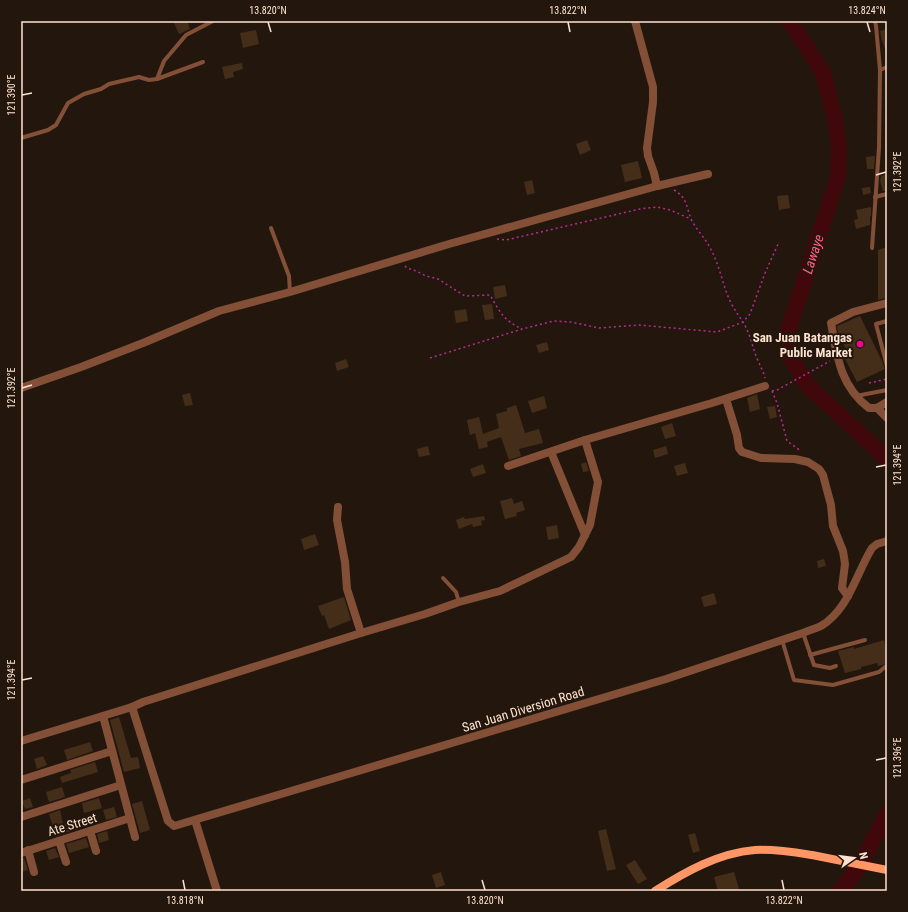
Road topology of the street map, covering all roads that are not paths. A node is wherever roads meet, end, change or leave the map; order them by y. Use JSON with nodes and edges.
{"nodes":[{"id":1,"x":213,"y":21,"type":"edge"},
{"id":2,"x":635,"y":21,"type":"edge"},
{"id":3,"x":875,"y":21,"type":"edge"},
{"id":4,"x":203,"y":62,"type":"dead end"},
{"id":5,"x":887,"y":67,"type":"edge"},
{"id":6,"x":880,"y":70,"type":"junction"},
{"id":7,"x":157,"y":79,"type":"junction"},
{"id":8,"x":21,"y":138,"type":"edge"},
{"id":9,"x":708,"y":174,"type":"dead end"},
{"id":10,"x":657,"y":186,"type":"junction"},
{"id":11,"x":887,"y":194,"type":"edge"},
{"id":12,"x":875,"y":197,"type":"junction"},
{"id":13,"x":271,"y":228,"type":"dead end"},
{"id":14,"x":872,"y":248,"type":"dead end"},
{"id":15,"x":290,"y":292,"type":"junction"},
{"id":16,"x":887,"y":303,"type":"edge"},
{"id":17,"x":887,"y":321,"type":"edge"},
{"id":18,"x":887,"y":366,"type":"edge"},
{"id":19,"x":765,"y":386,"type":"road end"},
{"id":20,"x":21,"y":388,"type":"edge"},
{"id":21,"x":887,"y":390,"type":"edge"},
{"id":22,"x":855,"y":396,"type":"junction"},
{"id":23,"x":726,"y":398,"type":"junction"},
{"id":24,"x":887,"y":402,"type":"edge"},
{"id":25,"x":873,"y":408,"type":"junction"},
{"id":26,"x":887,"y":418,"type":"edge"},
{"id":27,"x":584,"y":440,"type":"junction"},
{"id":28,"x":551,"y":452,"type":"junction"},
{"id":29,"x":508,"y":466,"type":"dead end"},
{"id":30,"x":338,"y":506,"type":"dead end"},
{"id":31,"x":585,"y":535,"type":"junction"},
{"id":32,"x":887,"y":541,"type":"edge"},
{"id":33,"x":443,"y":578,"type":"dead end"},
{"id":34,"x":848,"y":596,"type":"junction"},
{"id":35,"x":459,"y":602,"type":"junction"},
{"id":36,"x":360,"y":633,"type":"junction"},
{"id":37,"x":803,"y":633,"type":"junction"},
{"id":38,"x":782,"y":640,"type":"junction"},
{"id":39,"x":865,"y":640,"type":"dead end"},
{"id":40,"x":810,"y":655,"type":"junction"},
{"id":41,"x":836,"y":666,"type":"dead end"},
{"id":42,"x":885,"y":667,"type":"dead end"},
{"id":43,"x":132,"y":707,"type":"junction"},
{"id":44,"x":102,"y":716,"type":"junction"},
{"id":45,"x":21,"y":741,"type":"edge"},
{"id":46,"x":112,"y":751,"type":"junction"},
{"id":47,"x":21,"y":780,"type":"edge"},
{"id":48,"x":121,"y":785,"type":"junction"},
{"id":49,"x":21,"y":817,"type":"edge"},
{"id":50,"x":130,"y":818,"type":"junction"},
{"id":51,"x":195,"y":820,"type":"junction"},
{"id":52,"x":90,"y":831,"type":"junction"},
{"id":53,"x":135,"y":837,"type":"dead end"},
{"id":54,"x":59,"y":840,"type":"junction"},
{"id":55,"x":24,"y":851,"type":"edge"},
{"id":56,"x":96,"y":851,"type":"dead end"},
{"id":57,"x":66,"y":862,"type":"dead end"},
{"id":58,"x":887,"y":870,"type":"edge"},
{"id":59,"x":34,"y":872,"type":"dead end"},
{"id":60,"x":216,"y":891,"type":"edge"},
{"id":61,"x":655,"y":891,"type":"edge"}],
"edges":[{"from":1,"to":7,"type":"lane"},
{"from":2,"to":10,"type":"street"},
{"from":3,"to":6,"type":"lane"},
{"from":4,"to":7,"type":"lane"},
{"from":5,"to":6,"type":"lane"},
{"from":6,"to":12,"type":"lane"},
{"from":7,"to":8,"type":"lane"},
{"from":9,"to":10,"type":"street"},
{"from":10,"to":15,"type":"street"},
{"from":11,"to":12,"type":"lane"},
{"from":12,"to":14,"type":"lane"},
{"from":13,"to":15,"type":"lane"},
{"from":15,"to":20,"type":"street"},
{"from":16,"to":22,"type":"street"},
{"from":17,"to":18,"type":"lane"},
{"from":19,"to":23,"type":"street"},
{"from":21,"to":22,"type":"lane"},
{"from":22,"to":25,"type":"street"},
{"from":23,"to":27,"type":"street"},
{"from":23,"to":34,"type":"street"},
{"from":24,"to":25,"type":"street"},
{"from":25,"to":26,"type":"street"},
{"from":27,"to":28,"type":"street"},
{"from":27,"to":31,"type":"street"},
{"from":28,"to":29,"type":"street"},
{"from":28,"to":31,"type":"street"},
{"from":30,"to":36,"type":"street"},
{"from":31,"to":35,"type":"street"},
{"from":32,"to":34,"type":"street","name":"San Juan Diversion Road"},
{"from":33,"to":35,"type":"lane"},
{"from":34,"to":37,"type":"street","name":"San Juan Diversion Road"},
{"from":35,"to":36,"type":"street"},
{"from":36,"to":43,"type":"street"},
{"from":37,"to":38,"type":"street","name":"San Juan Diversion Road"},
{"from":37,"to":40,"type":"lane"},
{"from":38,"to":42,"type":"lane"},
{"from":38,"to":51,"type":"street","name":"San Juan Diversion Road"},
{"from":39,"to":40,"type":"lane"},
{"from":40,"to":41,"type":"lane"},
{"from":43,"to":44,"type":"street"},
{"from":43,"to":51,"type":"street","name":"San Juan Diversion Road"},
{"from":44,"to":45,"type":"street"},
{"from":44,"to":46,"type":"street"},
{"from":46,"to":47,"type":"street"},
{"from":46,"to":48,"type":"street"},
{"from":48,"to":49,"type":"street"},
{"from":48,"to":50,"type":"street"},
{"from":50,"to":52,"type":"street","name":"Ate Street"},
{"from":50,"to":53,"type":"street"},
{"from":51,"to":60,"type":"street"},
{"from":52,"to":54,"type":"street","name":"Ate Street"},
{"from":52,"to":56,"type":"street"},
{"from":54,"to":55,"type":"street","name":"Ate Street"},
{"from":54,"to":57,"type":"street"},
{"from":55,"to":59,"type":"street"},
{"from":58,"to":61,"type":"main road"}]}
